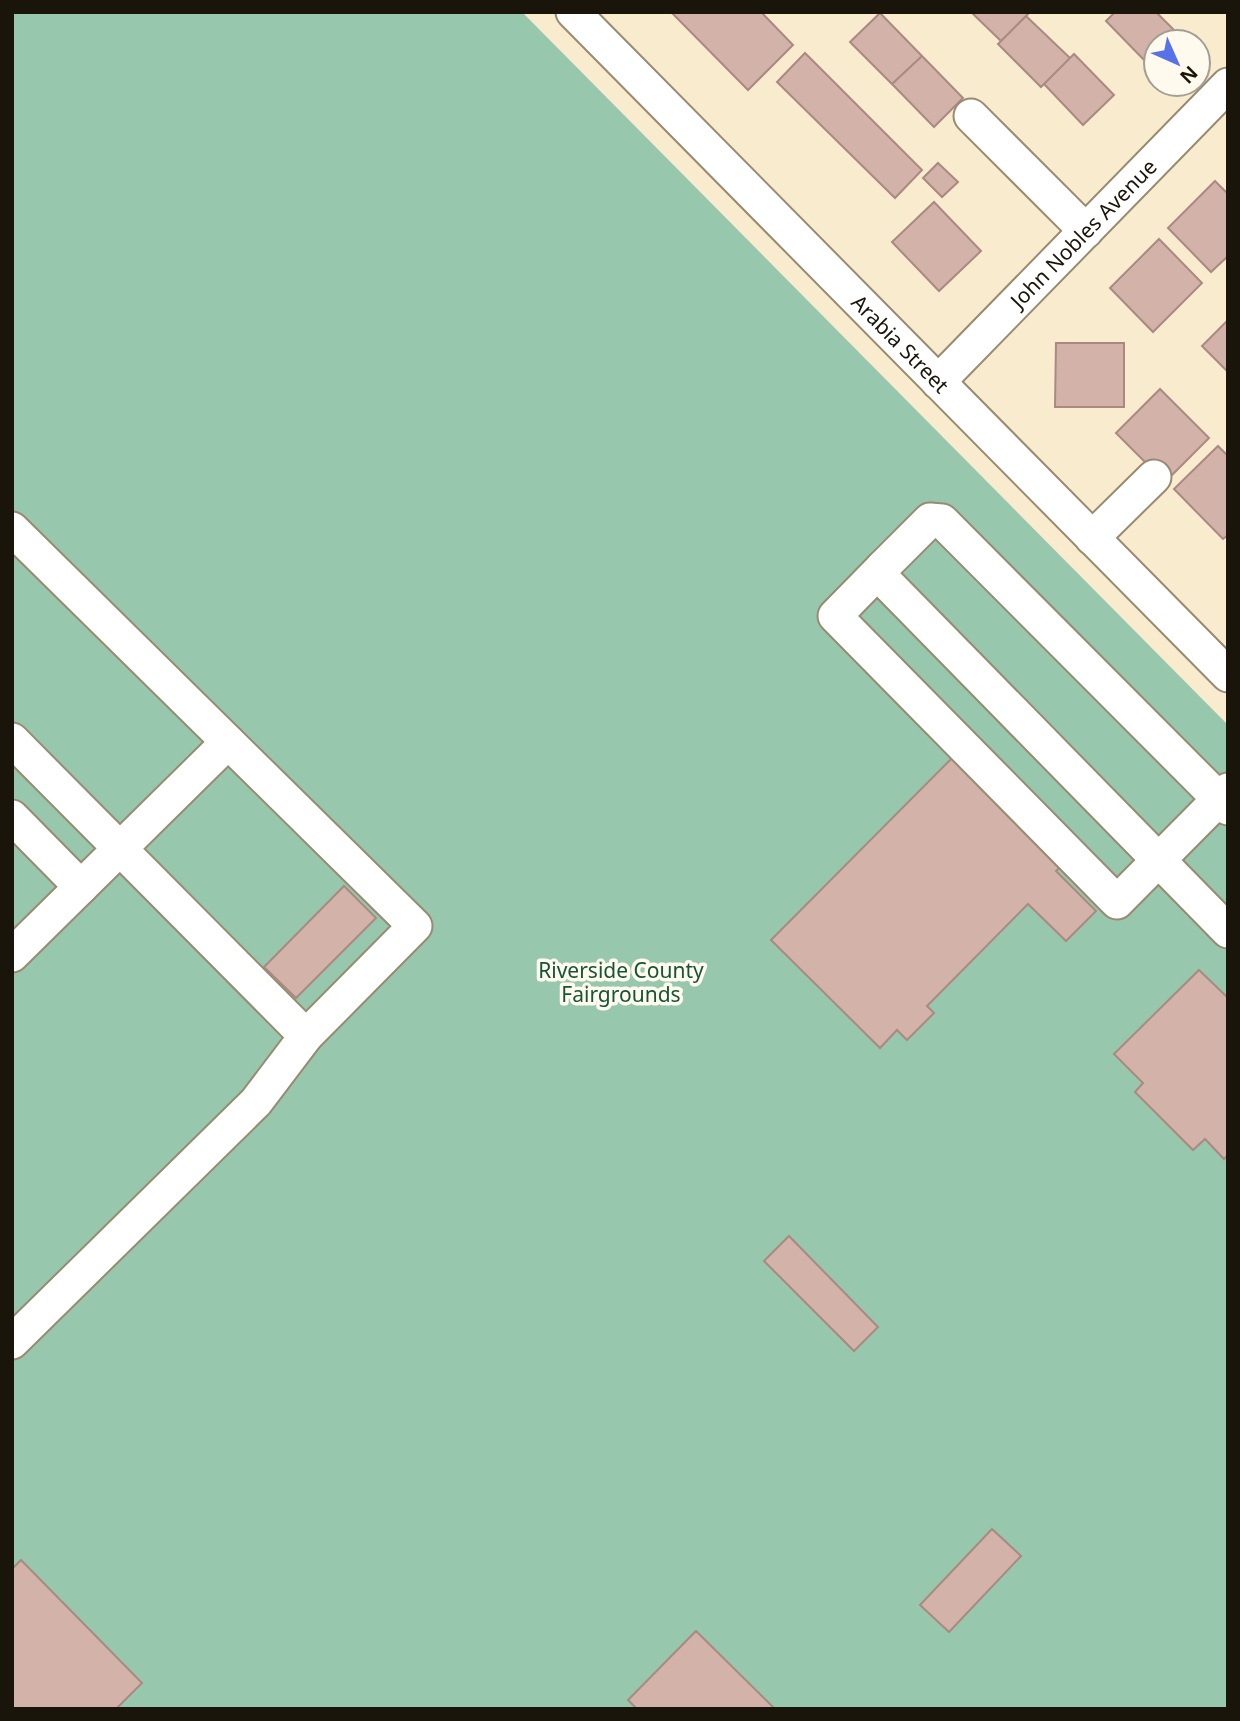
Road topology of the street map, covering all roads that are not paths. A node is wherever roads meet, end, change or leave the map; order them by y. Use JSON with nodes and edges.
{"nodes":[{"id":1,"x":573,"y":12,"type":"edge"},
{"id":2,"x":1228,"y":85,"type":"edge"},
{"id":3,"x":971,"y":116,"type":"dead end"},
{"id":4,"x":1086,"y":231,"type":"junction"},
{"id":5,"x":939,"y":382,"type":"junction"},
{"id":6,"x":1154,"y":477,"type":"dead end"},
{"id":7,"x":12,"y":529,"type":"edge"},
{"id":8,"x":1092,"y":538,"type":"junction"},
{"id":9,"x":883,"y":567,"type":"junction"},
{"id":10,"x":1228,"y":675,"type":"edge"},
{"id":11,"x":12,"y":740,"type":"edge"},
{"id":12,"x":228,"y":742,"type":"junction"},
{"id":13,"x":1225,"y":799,"type":"edge"},
{"id":14,"x":12,"y":817,"type":"edge"},
{"id":15,"x":119,"y":848,"type":"junction"},
{"id":16,"x":1159,"y":860,"type":"junction"},
{"id":17,"x":80,"y":887,"type":"junction"},
{"id":18,"x":1228,"y":931,"type":"edge"},
{"id":19,"x":12,"y":955,"type":"edge"},
{"id":20,"x":306,"y":1035,"type":"junction"},
{"id":21,"x":12,"y":1342,"type":"edge"}],
"edges":[{"from":1,"to":5,"type":"street","name":"Arabia Street"},
{"from":2,"to":4,"type":"street","name":"John Nobles Avenue"},
{"from":3,"to":4,"type":"street"},
{"from":4,"to":5,"type":"street","name":"John Nobles Avenue"},
{"from":5,"to":8,"type":"street","name":"Arabia Street"},
{"from":6,"to":8,"type":"street"},
{"from":7,"to":12,"type":"street"},
{"from":8,"to":10,"type":"street","name":"Arabia Street"},
{"from":9,"to":13,"type":"street"},
{"from":9,"to":16,"type":"street"},
{"from":9,"to":16,"type":"street"},
{"from":11,"to":15,"type":"street"},
{"from":12,"to":15,"type":"street"},
{"from":12,"to":20,"type":"street"},
{"from":13,"to":16,"type":"street"},
{"from":14,"to":17,"type":"street"},
{"from":15,"to":17,"type":"street"},
{"from":15,"to":20,"type":"street"},
{"from":16,"to":18,"type":"street"},
{"from":17,"to":19,"type":"street"},
{"from":20,"to":21,"type":"street"}]}
